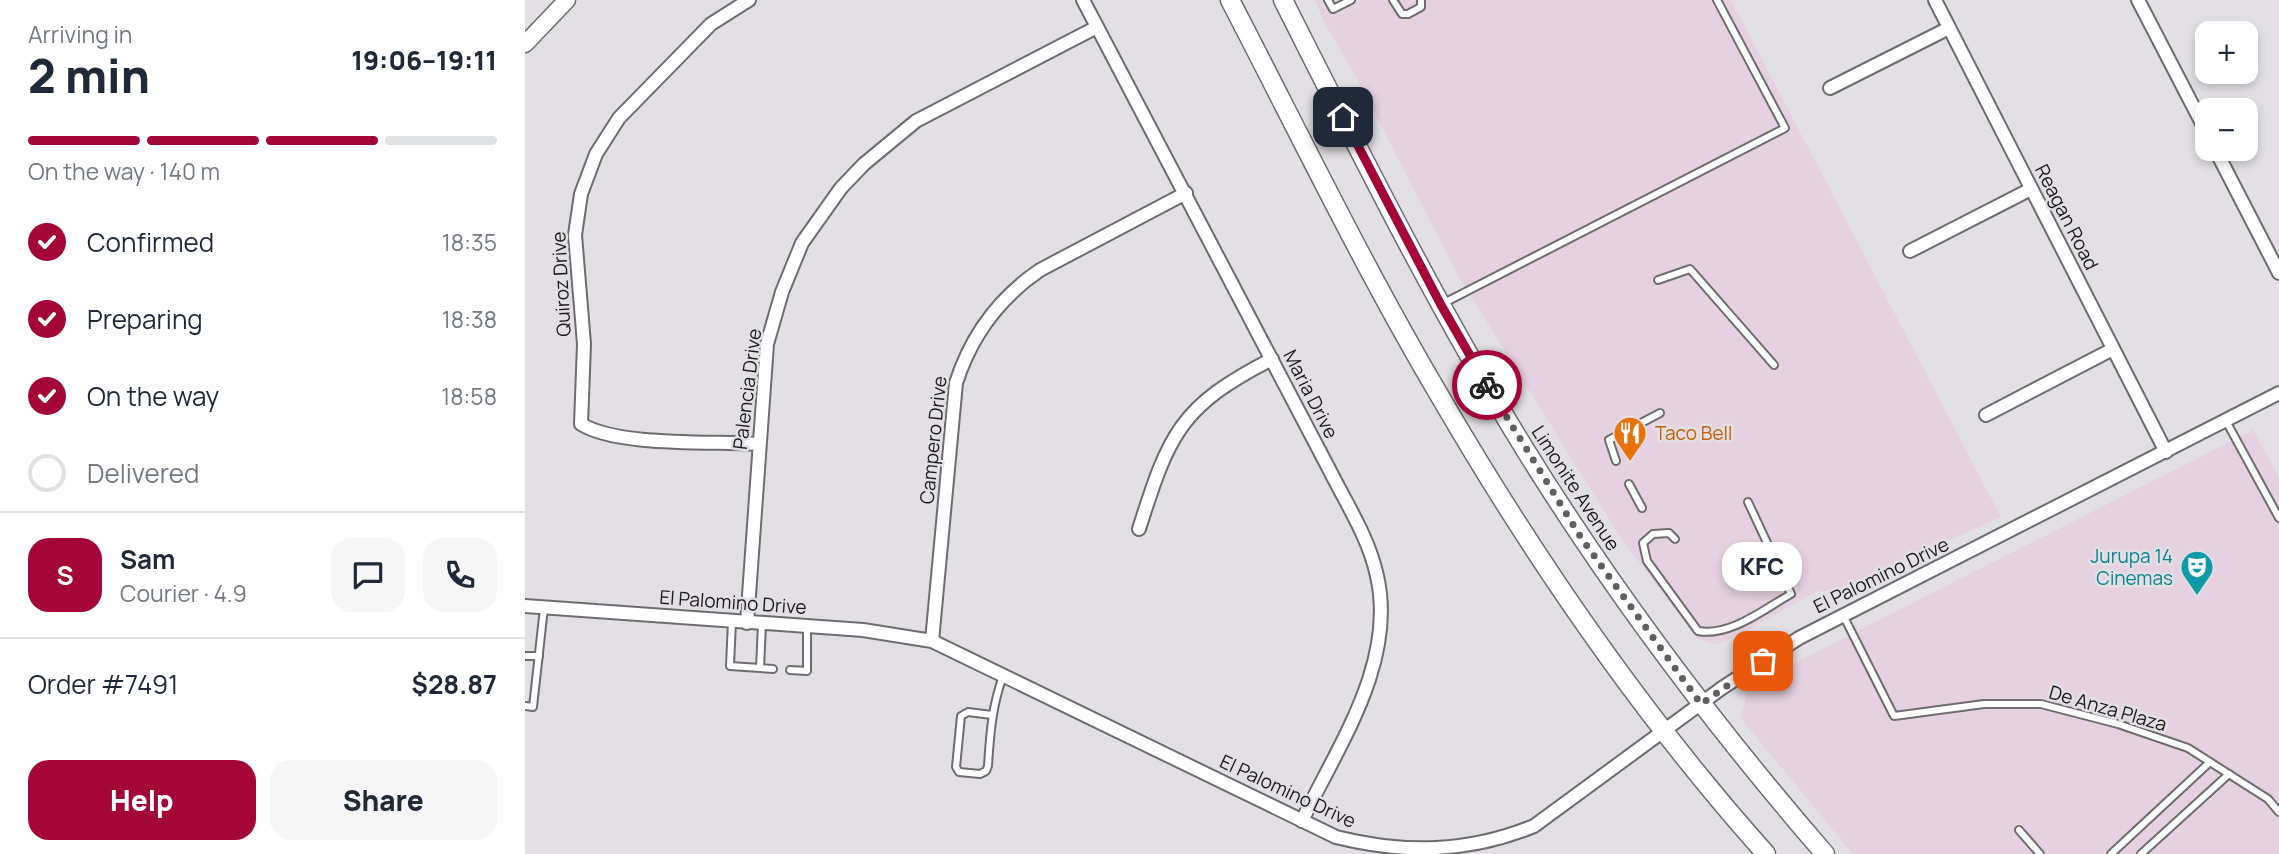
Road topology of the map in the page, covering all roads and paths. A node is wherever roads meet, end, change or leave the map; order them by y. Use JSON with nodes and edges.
{"nodes":[{"id":1,"x":567,"y":0,"type":"edge"},
{"id":2,"x":749,"y":0,"type":"edge"},
{"id":3,"x":1083,"y":0,"type":"edge"},
{"id":4,"x":1230,"y":0,"type":"edge"},
{"id":5,"x":1283,"y":0,"type":"edge"},
{"id":6,"x":1328,"y":0,"type":"edge"},
{"id":7,"x":1351,"y":0,"type":"edge"},
{"id":8,"x":1393,"y":0,"type":"edge"},
{"id":9,"x":1421,"y":0,"type":"edge"},
{"id":10,"x":1717,"y":0,"type":"edge"},
{"id":11,"x":1935,"y":0,"type":"edge"},
{"id":12,"x":2138,"y":0,"type":"edge"},
{"id":13,"x":1097,"y":27,"type":"junction"},
{"id":14,"x":1949,"y":28,"type":"junction"},
{"id":15,"x":525,"y":44,"type":"edge"},
{"id":16,"x":1830,"y":88,"type":"dead end"},
{"id":17,"x":2195,"y":110,"type":"edge"},
{"id":18,"x":2221,"y":161,"type":"edge"},
{"id":19,"x":2031,"y":189,"type":"junction"},
{"id":20,"x":1186,"y":193,"type":"junction"},
{"id":21,"x":1910,"y":251,"type":"dead end"},
{"id":22,"x":2279,"y":273,"type":"edge"},
{"id":23,"x":1658,"y":280,"type":"dead end"},
{"id":24,"x":1441,"y":305,"type":"junction"},
{"id":25,"x":2113,"y":349,"type":"junction"},
{"id":26,"x":1272,"y":359,"type":"junction"},
{"id":27,"x":1774,"y":365,"type":"dead end"},
{"id":28,"x":2279,"y":393,"type":"edge"},
{"id":29,"x":1660,"y":414,"type":"dead end"},
{"id":30,"x":1986,"y":415,"type":"dead end"},
{"id":31,"x":2226,"y":421,"type":"junction"},
{"id":32,"x":759,"y":444,"type":"junction"},
{"id":33,"x":2166,"y":452,"type":"junction"},
{"id":34,"x":1616,"y":461,"type":"dead end"},
{"id":35,"x":1629,"y":484,"type":"dead end"},
{"id":36,"x":1748,"y":502,"type":"dead end"},
{"id":37,"x":1642,"y":508,"type":"dead end"},
{"id":38,"x":2279,"y":518,"type":"edge"},
{"id":39,"x":1139,"y":529,"type":"dead end"},
{"id":40,"x":1675,"y":539,"type":"dead end"},
{"id":41,"x":525,"y":606,"type":"edge"},
{"id":42,"x":544,"y":608,"type":"junction"},
{"id":43,"x":1843,"y":615,"type":"junction"},
{"id":44,"x":731,"y":621,"type":"junction"},
{"id":45,"x":747,"y":623,"type":"junction"},
{"id":46,"x":762,"y":624,"type":"junction"},
{"id":47,"x":807,"y":627,"type":"junction"},
{"id":48,"x":932,"y":641,"type":"junction"},
{"id":49,"x":525,"y":656,"type":"edge"},
{"id":50,"x":539,"y":656,"type":"junction"},
{"id":51,"x":760,"y":668,"type":"junction"},
{"id":52,"x":773,"y":669,"type":"dead end"},
{"id":53,"x":790,"y":670,"type":"dead end"},
{"id":54,"x":1003,"y":674,"type":"junction"},
{"id":55,"x":1701,"y":704,"type":"junction"},
{"id":56,"x":525,"y":706,"type":"edge"},
{"id":57,"x":992,"y":715,"type":"junction"},
{"id":58,"x":1664,"y":730,"type":"junction"},
{"id":59,"x":2210,"y":762,"type":"junction"},
{"id":60,"x":2229,"y":774,"type":"junction"},
{"id":61,"x":2279,"y":797,"type":"edge"},
{"id":62,"x":2270,"y":802,"type":"junction"},
{"id":63,"x":2279,"y":812,"type":"edge"},
{"id":64,"x":1302,"y":821,"type":"junction"},
{"id":65,"x":2019,"y":830,"type":"dead end"},
{"id":66,"x":1484,"y":849,"type":"edge"},
{"id":67,"x":1399,"y":853,"type":"edge"},
{"id":68,"x":1766,"y":854,"type":"edge"},
{"id":69,"x":1825,"y":854,"type":"edge"},
{"id":70,"x":2041,"y":854,"type":"edge"},
{"id":71,"x":2111,"y":854,"type":"edge"},
{"id":72,"x":2141,"y":854,"type":"edge"}],
"edges":[{"from":1,"to":15,"type":"main road"},
{"from":2,"to":32,"type":"street","name":"Quiroz Drive"},
{"from":3,"to":13,"type":"street","name":"Maria Drive"},
{"from":4,"to":58,"type":"main road"},
{"from":5,"to":24,"type":"main road","name":"Limonite Avenue"},
{"from":6,"to":7,"type":"lane"},
{"from":8,"to":9,"type":"lane"},
{"from":10,"to":24,"type":"lane"},
{"from":11,"to":14,"type":"street","name":"Reagan Road"},
{"from":12,"to":17,"type":"street"},
{"from":13,"to":20,"type":"street","name":"Maria Drive"},
{"from":13,"to":32,"type":"street","name":"Palencia Drive"},
{"from":14,"to":16,"type":"street"},
{"from":14,"to":19,"type":"street","name":"Reagan Road"},
{"from":18,"to":22,"type":"street"},
{"from":19,"to":21,"type":"street"},
{"from":19,"to":25,"type":"street","name":"Reagan Road"},
{"from":20,"to":26,"type":"street","name":"Maria Drive"},
{"from":20,"to":48,"type":"street","name":"Campero Drive"},
{"from":23,"to":27,"type":"lane"},
{"from":24,"to":55,"type":"main road","name":"Limonite Avenue"},
{"from":25,"to":30,"type":"street"},
{"from":25,"to":33,"type":"street","name":"Reagan Road"},
{"from":26,"to":39,"type":"street"},
{"from":26,"to":64,"type":"street","name":"Maria Drive"},
{"from":28,"to":31,"type":"street","name":"El Palomino Drive"},
{"from":29,"to":34,"type":"lane"},
{"from":31,"to":33,"type":"street","name":"El Palomino Drive"},
{"from":31,"to":38,"type":"lane"},
{"from":32,"to":45,"type":"street","name":"Palencia Drive"},
{"from":33,"to":43,"type":"street","name":"El Palomino Drive"},
{"from":35,"to":37,"type":"lane"},
{"from":36,"to":40,"type":"lane"},
{"from":41,"to":42,"type":"street","name":"El Palomino Drive"},
{"from":42,"to":44,"type":"street","name":"El Palomino Drive"},
{"from":42,"to":50,"type":"lane"},
{"from":43,"to":55,"type":"street","name":"El Palomino Drive"},
{"from":43,"to":59,"type":"lane","name":"De Anza Plaza"},
{"from":44,"to":45,"type":"street","name":"El Palomino Drive"},
{"from":44,"to":51,"type":"lane"},
{"from":45,"to":46,"type":"street","name":"El Palomino Drive"},
{"from":46,"to":47,"type":"street","name":"El Palomino Drive"},
{"from":46,"to":51,"type":"lane"},
{"from":47,"to":48,"type":"street","name":"El Palomino Drive"},
{"from":47,"to":53,"type":"lane"},
{"from":48,"to":54,"type":"street","name":"El Palomino Drive"},
{"from":49,"to":50,"type":"lane"},
{"from":50,"to":56,"type":"lane"},
{"from":51,"to":52,"type":"lane"},
{"from":54,"to":57,"type":"lane"},
{"from":54,"to":64,"type":"street","name":"El Palomino Drive"},
{"from":55,"to":58,"type":"street","name":"El Palomino Drive"},
{"from":55,"to":69,"type":"main road","name":"Limonite Avenue"},
{"from":57,"to":57,"type":"lane"},
{"from":58,"to":66,"type":"street","name":"El Palomino Drive"},
{"from":58,"to":68,"type":"main road"},
{"from":59,"to":60,"type":"lane","name":"De Anza Plaza"},
{"from":59,"to":71,"type":"lane"},
{"from":60,"to":62,"type":"lane","name":"De Anza Plaza"},
{"from":60,"to":72,"type":"lane"},
{"from":61,"to":62,"type":"lane"},
{"from":62,"to":63,"type":"lane","name":"De Anza Plaza"},
{"from":64,"to":67,"type":"street","name":"El Palomino Drive"},
{"from":65,"to":70,"type":"lane"},
{"from":66,"to":67,"type":"street","name":"El Palomino Drive"}]}
